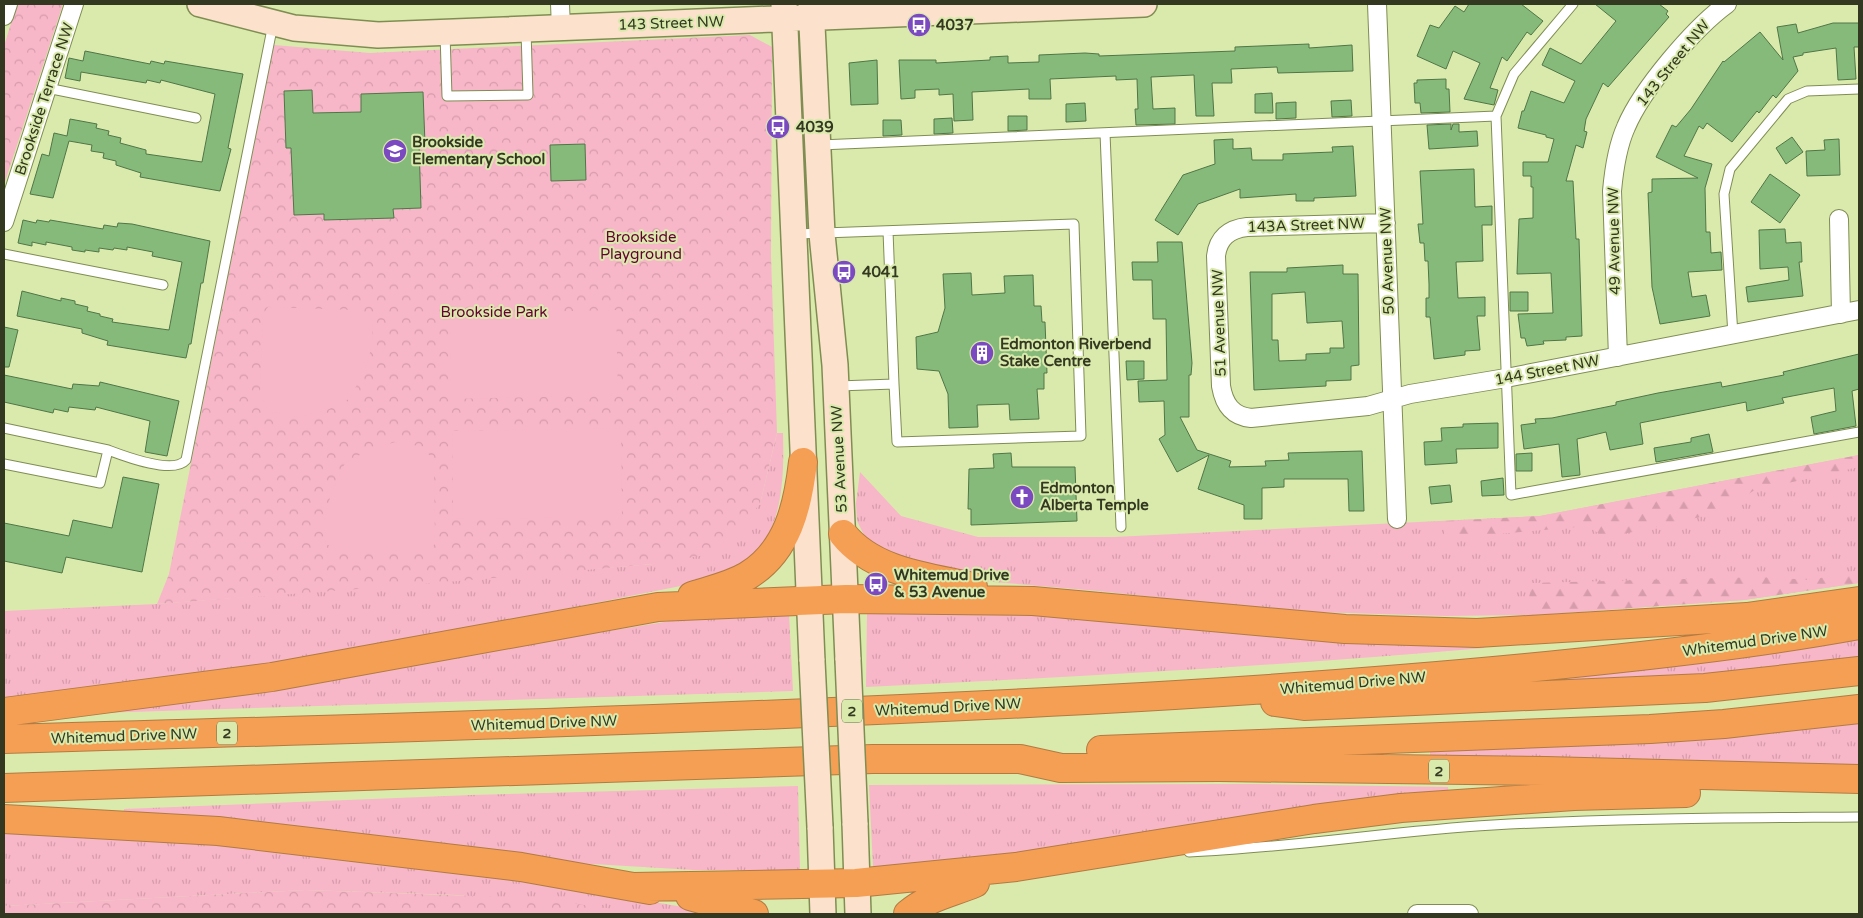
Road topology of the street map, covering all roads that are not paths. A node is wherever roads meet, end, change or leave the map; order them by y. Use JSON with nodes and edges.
{"nodes":[{"id":1,"x":8,"y":4,"type":"edge"},
{"id":2,"x":74,"y":4,"type":"edge"},
{"id":3,"x":200,"y":4,"type":"edge"},
{"id":4,"x":1144,"y":4,"type":"edge"},
{"id":5,"x":1377,"y":4,"type":"edge"},
{"id":6,"x":1572,"y":4,"type":"edge"},
{"id":7,"x":1728,"y":4,"type":"edge"},
{"id":8,"x":811,"y":10,"type":"edge"},
{"id":9,"x":784,"y":11,"type":"edge"},
{"id":10,"x":4,"y":16,"type":"edge"},
{"id":11,"x":561,"y":16,"type":"edge"},
{"id":12,"x":273,"y":23,"type":"junction"},
{"id":13,"x":526,"y":30,"type":"junction"},
{"id":14,"x":446,"y":33,"type":"junction"},
{"id":15,"x":47,"y":88,"type":"junction"},
{"id":16,"x":1859,"y":89,"type":"edge"},
{"id":17,"x":1496,"y":116,"type":"junction"},
{"id":18,"x":196,"y":118,"type":"dead end"},
{"id":19,"x":1381,"y":120,"type":"junction"},
{"id":20,"x":1625,"y":128,"type":"joint"},
{"id":21,"x":1104,"y":133,"type":"junction"},
{"id":22,"x":817,"y":145,"type":"junction"},
{"id":23,"x":1839,"y":219,"type":"dead end"},
{"id":24,"x":4,"y":222,"type":"edge"},
{"id":25,"x":1386,"y":223,"type":"junction"},
{"id":26,"x":888,"y":231,"type":"junction"},
{"id":27,"x":1228,"y":233,"type":"joint"},
{"id":28,"x":794,"y":234,"type":"junction"},
{"id":29,"x":822,"y":234,"type":"junction"},
{"id":30,"x":4,"y":254,"type":"edge"},
{"id":31,"x":163,"y":285,"type":"dead end"},
{"id":32,"x":1859,"y":310,"type":"edge"},
{"id":33,"x":1841,"y":314,"type":"junction"},
{"id":34,"x":1732,"y":335,"type":"junction"},
{"id":35,"x":1618,"y":357,"type":"junction"},
{"id":36,"x":1506,"y":378,"type":"junction"},
{"id":37,"x":894,"y":384,"type":"junction"},
{"id":38,"x":836,"y":386,"type":"junction"},
{"id":39,"x":1393,"y":399,"type":"junction"},
{"id":40,"x":1235,"y":413,"type":"joint"},
{"id":41,"x":4,"y":428,"type":"edge"},
{"id":42,"x":1859,"y":432,"type":"edge"},
{"id":43,"x":108,"y":450,"type":"junction"},
{"id":44,"x":803,"y":462,"type":"junction"},
{"id":45,"x":4,"y":464,"type":"edge"},
{"id":46,"x":1397,"y":519,"type":"dead end"},
{"id":47,"x":1121,"y":526,"type":"dead end"},
{"id":48,"x":843,"y":534,"type":"junction"},
{"id":49,"x":846,"y":599,"type":"junction"},
{"id":50,"x":810,"y":600,"type":"junction"},
{"id":51,"x":1032,"y":601,"type":"junction"},
{"id":52,"x":1859,"y":601,"type":"edge"},
{"id":53,"x":658,"y":607,"type":"junction"},
{"id":54,"x":1859,"y":625,"type":"edge"},
{"id":55,"x":1859,"y":671,"type":"edge"},
{"id":56,"x":1252,"y":691,"type":"junction"},
{"id":57,"x":1859,"y":709,"type":"edge"},
{"id":58,"x":4,"y":712,"type":"edge"},
{"id":59,"x":4,"y":740,"type":"edge"},
{"id":60,"x":1020,"y":758,"type":"junction"},
{"id":61,"x":1859,"y":779,"type":"edge"},
{"id":62,"x":1859,"y":784,"type":"edge"},
{"id":63,"x":4,"y":788,"type":"edge"},
{"id":64,"x":1859,"y":817,"type":"edge"},
{"id":65,"x":4,"y":818,"type":"edge"},
{"id":66,"x":1096,"y":855,"type":"junction"},
{"id":67,"x":1016,"y":868,"type":"junction"},
{"id":68,"x":856,"y":883,"type":"junction"},
{"id":69,"x":822,"y":884,"type":"junction"},
{"id":70,"x":633,"y":887,"type":"junction"},
{"id":71,"x":754,"y":914,"type":"edge"},
{"id":72,"x":823,"y":914,"type":"edge"},
{"id":73,"x":858,"y":914,"type":"edge"},
{"id":74,"x":908,"y":914,"type":"edge"},
{"id":75,"x":1417,"y":914,"type":"edge"},
{"id":76,"x":1469,"y":914,"type":"edge"}],
"edges":[{"from":1,"to":10,"type":"street"},
{"from":2,"to":15,"type":"street","name":"Brookside Terrace NW"},
{"from":3,"to":12,"type":"street","name":"143 Street NW"},
{"from":4,"to":8,"type":"street","name":"143 Street NW"},
{"from":5,"to":19,"type":"street","name":"50 Avenue NW"},
{"from":6,"to":17,"type":"lane"},
{"from":7,"to":20,"type":"street","name":"143 Street NW"},
{"from":8,"to":9,"type":"street","name":"143 Street NW"},
{"from":8,"to":22,"type":"street","name":"53 Avenue NW"},
{"from":9,"to":11,"type":"street","name":"143 Street NW"},
{"from":9,"to":28,"type":"street"},
{"from":11,"to":13,"type":"street","name":"143 Street NW"},
{"from":12,"to":14,"type":"street","name":"143 Street NW"},
{"from":12,"to":43,"type":"lane"},
{"from":13,"to":14,"type":"street","name":"143 Street NW"},
{"from":13,"to":14,"type":"lane"},
{"from":15,"to":18,"type":"lane"},
{"from":15,"to":24,"type":"street","name":"Brookside Terrace NW"},
{"from":16,"to":34,"type":"lane"},
{"from":17,"to":19,"type":"lane"},
{"from":17,"to":36,"type":"lane"},
{"from":19,"to":21,"type":"lane"},
{"from":19,"to":25,"type":"street","name":"50 Avenue NW"},
{"from":20,"to":35,"type":"street","name":"49 Avenue NW"},
{"from":21,"to":22,"type":"lane"},
{"from":21,"to":47,"type":"lane"},
{"from":22,"to":29,"type":"street","name":"53 Avenue NW"},
{"from":23,"to":33,"type":"street"},
{"from":25,"to":27,"type":"street","name":"143A Street NW"},
{"from":25,"to":39,"type":"street","name":"50 Avenue NW"},
{"from":26,"to":29,"type":"lane"},
{"from":26,"to":37,"type":"lane"},
{"from":26,"to":37,"type":"lane"},
{"from":27,"to":40,"type":"street","name":"51 Avenue NW"},
{"from":28,"to":29,"type":"lane"},
{"from":28,"to":44,"type":"street"},
{"from":29,"to":38,"type":"street","name":"53 Avenue NW"},
{"from":30,"to":31,"type":"lane"},
{"from":32,"to":33,"type":"street","name":"144 Street NW"},
{"from":33,"to":34,"type":"street","name":"144 Street NW"},
{"from":34,"to":35,"type":"street","name":"144 Street NW"},
{"from":35,"to":36,"type":"street","name":"144 Street NW"},
{"from":36,"to":39,"type":"street","name":"144 Street NW"},
{"from":36,"to":42,"type":"lane"},
{"from":37,"to":38,"type":"lane"},
{"from":38,"to":48,"type":"street","name":"53 Avenue NW"},
{"from":39,"to":40,"type":"street","name":"144 Street NW"},
{"from":39,"to":46,"type":"street","name":"50 Avenue NW"},
{"from":41,"to":43,"type":"lane"},
{"from":43,"to":45,"type":"lane"},
{"from":44,"to":50,"type":"street"},
{"from":44,"to":53,"type":"highway"},
{"from":48,"to":49,"type":"street","name":"53 Avenue NW"},
{"from":48,"to":51,"type":"highway"},
{"from":49,"to":50,"type":"highway"},
{"from":49,"to":51,"type":"highway"},
{"from":49,"to":68,"type":"street","name":"53 Avenue NW","bridge":true},
{"from":50,"to":53,"type":"highway"},
{"from":50,"to":69,"type":"street","bridge":true},
{"from":51,"to":52,"type":"highway"},
{"from":53,"to":58,"type":"highway"},
{"from":54,"to":56,"type":"highway","name":"Whitemud Drive NW","number":"2"},
{"from":55,"to":56,"type":"highway"},
{"from":56,"to":59,"type":"highway","name":"Whitemud Drive NW","number":"2"},
{"from":57,"to":60,"type":"highway"},
{"from":60,"to":61,"type":"highway","number":"2"},
{"from":60,"to":63,"type":"highway","number":"2"},
{"from":62,"to":66,"type":"highway"},
{"from":64,"to":66,"type":"lane"},
{"from":65,"to":70,"type":"highway"},
{"from":66,"to":67,"type":"highway"},
{"from":67,"to":68,"type":"highway"},
{"from":67,"to":74,"type":"highway"},
{"from":68,"to":69,"type":"highway"},
{"from":68,"to":73,"type":"street","name":"53 Avenue NW"},
{"from":69,"to":70,"type":"highway"},
{"from":69,"to":72,"type":"street"},
{"from":70,"to":71,"type":"highway"},
{"from":75,"to":76,"type":"street"}]}
